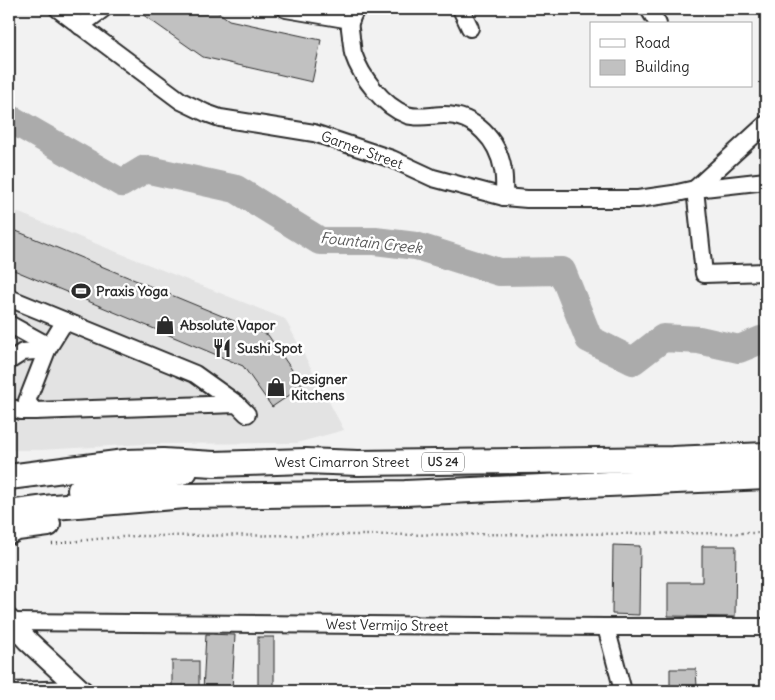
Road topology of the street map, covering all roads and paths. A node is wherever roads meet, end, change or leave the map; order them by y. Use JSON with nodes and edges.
{"nodes":[{"id":1,"x":58,"y":9,"type":"edge"},
{"id":2,"x":102,"y":9,"type":"edge"},
{"id":3,"x":286,"y":9,"type":"edge"},
{"id":4,"x":461,"y":9,"type":"edge"},
{"id":5,"x":649,"y":9,"type":"edge"},
{"id":6,"x":354,"y":14,"type":"edge"},
{"id":7,"x":657,"y":22,"type":"edge"},
{"id":8,"x":80,"y":26,"type":"junction"},
{"id":9,"x":470,"y":28,"type":"dead end"},
{"id":10,"x":766,"y":124,"type":"edge"},
{"id":11,"x":766,"y":182,"type":"edge"},
{"id":12,"x":695,"y":189,"type":"junction"},
{"id":13,"x":504,"y":197,"type":"junction"},
{"id":14,"x":766,"y":272,"type":"edge"},
{"id":15,"x":9,"y":298,"type":"edge"},
{"id":16,"x":65,"y":321,"type":"junction"},
{"id":17,"x":9,"y":324,"type":"edge"},
{"id":18,"x":48,"y":348,"type":"junction"},
{"id":19,"x":9,"y":361,"type":"edge"},
{"id":20,"x":9,"y":408,"type":"edge"},
{"id":21,"x":34,"y":411,"type":"junction"},
{"id":22,"x":766,"y":455,"type":"edge"},
{"id":23,"x":125,"y":462,"type":"junction"},
{"id":24,"x":214,"y":464,"type":"junction"},
{"id":25,"x":9,"y":465,"type":"edge"},
{"id":26,"x":9,"y":477,"type":"edge"},
{"id":27,"x":766,"y":477,"type":"edge"},
{"id":28,"x":185,"y":496,"type":"junction"},
{"id":29,"x":9,"y":500,"type":"edge"},
{"id":30,"x":9,"y":513,"type":"edge"},
{"id":31,"x":9,"y":532,"type":"edge"},
{"id":32,"x":766,"y":533,"type":"edge"},
{"id":33,"x":50,"y":544,"type":"dead end"},
{"id":34,"x":9,"y":621,"type":"edge"},
{"id":35,"x":606,"y":627,"type":"junction"},
{"id":36,"x":766,"y":627,"type":"edge"},
{"id":37,"x":81,"y":690,"type":"edge"},
{"id":38,"x":9,"y":691,"type":"edge"},
{"id":39,"x":623,"y":691,"type":"edge"}],
"edges":[{"from":1,"to":8,"type":"street","name":"Garner Street"},
{"from":2,"to":8,"type":"street"},
{"from":3,"to":6,"type":"street"},
{"from":4,"to":9,"type":"street"},
{"from":5,"to":7,"type":"street"},
{"from":6,"to":13,"type":"street"},
{"from":8,"to":13,"type":"street","name":"Garner Street"},
{"from":10,"to":12,"type":"street"},
{"from":11,"to":12,"type":"street","name":"Garner Street"},
{"from":12,"to":13,"type":"street","name":"Garner Street"},
{"from":12,"to":14,"type":"street"},
{"from":15,"to":16,"type":"street"},
{"from":16,"to":18,"type":"street"},
{"from":16,"to":21,"type":"street"},
{"from":17,"to":18,"type":"street"},
{"from":18,"to":19,"type":"street"},
{"from":18,"to":21,"type":"street"},
{"from":20,"to":21,"type":"street"},
{"from":22,"to":24,"type":"highway","name":"West Cimarron Street","number":"US 24"},
{"from":23,"to":24,"type":"highway","name":"West Cimarron Street","number":"US 24"},
{"from":23,"to":25,"type":"highway"},
{"from":23,"to":26,"type":"highway","name":"West Cimarron Street","number":"US 24"},
{"from":24,"to":29,"type":"highway"},
{"from":27,"to":28,"type":"highway","number":"US 24"},
{"from":28,"to":30,"type":"highway","number":"US 24"},
{"from":28,"to":31,"type":"highway"},
{"from":32,"to":33,"type":"path"},
{"from":34,"to":35,"type":"street","name":"West Vermijo Street"},
{"from":34,"to":37,"type":"main road"},
{"from":35,"to":36,"type":"street","name":"West Vermijo Street"},
{"from":35,"to":39,"type":"street"},
{"from":37,"to":38,"type":"street"}]}
